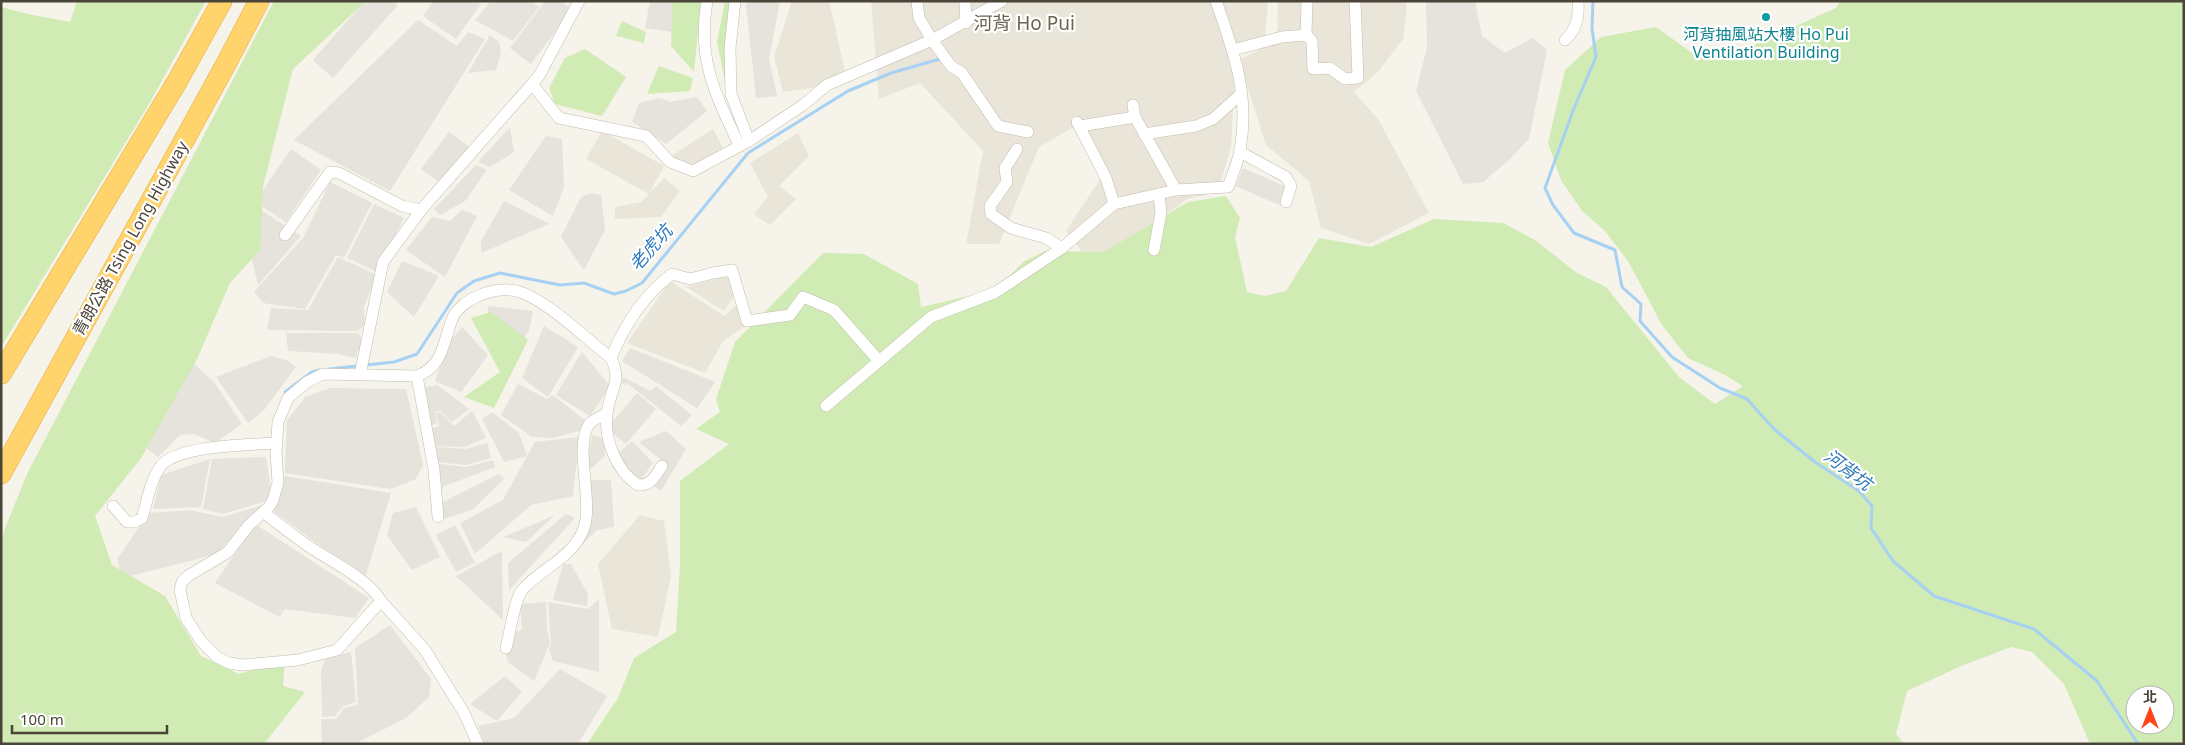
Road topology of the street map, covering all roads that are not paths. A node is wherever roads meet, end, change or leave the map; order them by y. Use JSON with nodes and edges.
{"nodes":[{"id":1,"x":222,"y":1,"type":"edge"},
{"id":2,"x":258,"y":1,"type":"edge"},
{"id":3,"x":580,"y":1,"type":"edge"},
{"id":4,"x":706,"y":1,"type":"edge"},
{"id":5,"x":735,"y":1,"type":"edge"},
{"id":6,"x":917,"y":1,"type":"edge"},
{"id":7,"x":965,"y":1,"type":"edge"},
{"id":8,"x":1002,"y":1,"type":"edge"},
{"id":9,"x":1216,"y":1,"type":"edge"},
{"id":10,"x":1307,"y":1,"type":"edge"},
{"id":11,"x":1355,"y":1,"type":"edge"},
{"id":12,"x":1578,"y":1,"type":"edge"},
{"id":13,"x":966,"y":23,"type":"junction"},
{"id":14,"x":1306,"y":35,"type":"junction"},
{"id":15,"x":932,"y":40,"type":"junction"},
{"id":16,"x":1565,"y":40,"type":"dead end"},
{"id":17,"x":1233,"y":50,"type":"junction"},
{"id":18,"x":532,"y":84,"type":"junction"},
{"id":19,"x":1242,"y":93,"type":"junction"},
{"id":20,"x":1133,"y":105,"type":"dead end"},
{"id":21,"x":1135,"y":117,"type":"junction"},
{"id":22,"x":1028,"y":132,"type":"dead end"},
{"id":23,"x":1144,"y":134,"type":"junction"},
{"id":24,"x":744,"y":143,"type":"junction"},
{"id":25,"x":1017,"y":149,"type":"dead end"},
{"id":26,"x":1240,"y":152,"type":"junction"},
{"id":27,"x":1176,"y":190,"type":"junction"},
{"id":28,"x":1160,"y":194,"type":"junction"},
{"id":29,"x":1286,"y":202,"type":"dead end"},
{"id":30,"x":1114,"y":204,"type":"junction"},
{"id":31,"x":421,"y":210,"type":"junction"},
{"id":32,"x":285,"y":234,"type":"dead end"},
{"id":33,"x":1062,"y":248,"type":"junction"},
{"id":34,"x":1154,"y":250,"type":"dead end"},
{"id":35,"x":611,"y":358,"type":"junction"},
{"id":36,"x":879,"y":361,"type":"junction"},
{"id":37,"x":360,"y":373,"type":"junction"},
{"id":38,"x":1,"y":374,"type":"edge"},
{"id":39,"x":417,"y":376,"type":"junction"},
{"id":40,"x":826,"y":406,"type":"dead end"},
{"id":41,"x":607,"y":413,"type":"junction"},
{"id":42,"x":276,"y":443,"type":"junction"},
{"id":43,"x":662,"y":466,"type":"dead end"},
{"id":44,"x":1,"y":474,"type":"edge"},
{"id":45,"x":113,"y":506,"type":"dead end"},
{"id":46,"x":263,"y":512,"type":"junction"},
{"id":47,"x":438,"y":517,"type":"dead end"},
{"id":48,"x":381,"y":601,"type":"junction"},
{"id":49,"x":506,"y":648,"type":"dead end"},
{"id":50,"x":478,"y":744,"type":"edge"}],
"edges":[{"from":1,"to":38,"type":"highway"},
{"from":2,"to":44,"type":"highway","name":"青朗公路 Tsing Long Highway"},
{"from":3,"to":18,"type":"street"},
{"from":4,"to":24,"type":"street"},
{"from":5,"to":24,"type":"street"},
{"from":6,"to":15,"type":"street"},
{"from":7,"to":13,"type":"street"},
{"from":8,"to":13,"type":"street"},
{"from":9,"to":17,"type":"street"},
{"from":10,"to":14,"type":"street"},
{"from":11,"to":14,"type":"street"},
{"from":12,"to":16,"type":"street"},
{"from":13,"to":15,"type":"street"},
{"from":14,"to":17,"type":"street"},
{"from":15,"to":22,"type":"street"},
{"from":15,"to":24,"type":"street"},
{"from":17,"to":19,"type":"street"},
{"from":18,"to":24,"type":"street"},
{"from":18,"to":31,"type":"street"},
{"from":19,"to":23,"type":"street"},
{"from":19,"to":26,"type":"street"},
{"from":20,"to":21,"type":"street"},
{"from":21,"to":23,"type":"street"},
{"from":21,"to":30,"type":"street"},
{"from":23,"to":27,"type":"street"},
{"from":25,"to":33,"type":"street"},
{"from":26,"to":27,"type":"street"},
{"from":26,"to":29,"type":"street"},
{"from":27,"to":28,"type":"street"},
{"from":28,"to":30,"type":"street"},
{"from":28,"to":34,"type":"street"},
{"from":30,"to":33,"type":"street"},
{"from":31,"to":32,"type":"street"},
{"from":31,"to":37,"type":"street"},
{"from":33,"to":36,"type":"street"},
{"from":35,"to":36,"type":"street"},
{"from":35,"to":39,"type":"street"},
{"from":35,"to":41,"type":"street"},
{"from":36,"to":40,"type":"street"},
{"from":37,"to":39,"type":"street"},
{"from":37,"to":42,"type":"street"},
{"from":39,"to":47,"type":"street"},
{"from":41,"to":43,"type":"street"},
{"from":41,"to":49,"type":"street"},
{"from":42,"to":45,"type":"street"},
{"from":42,"to":46,"type":"street"},
{"from":46,"to":48,"type":"street"},
{"from":46,"to":48,"type":"street"},
{"from":48,"to":50,"type":"street"}]}
